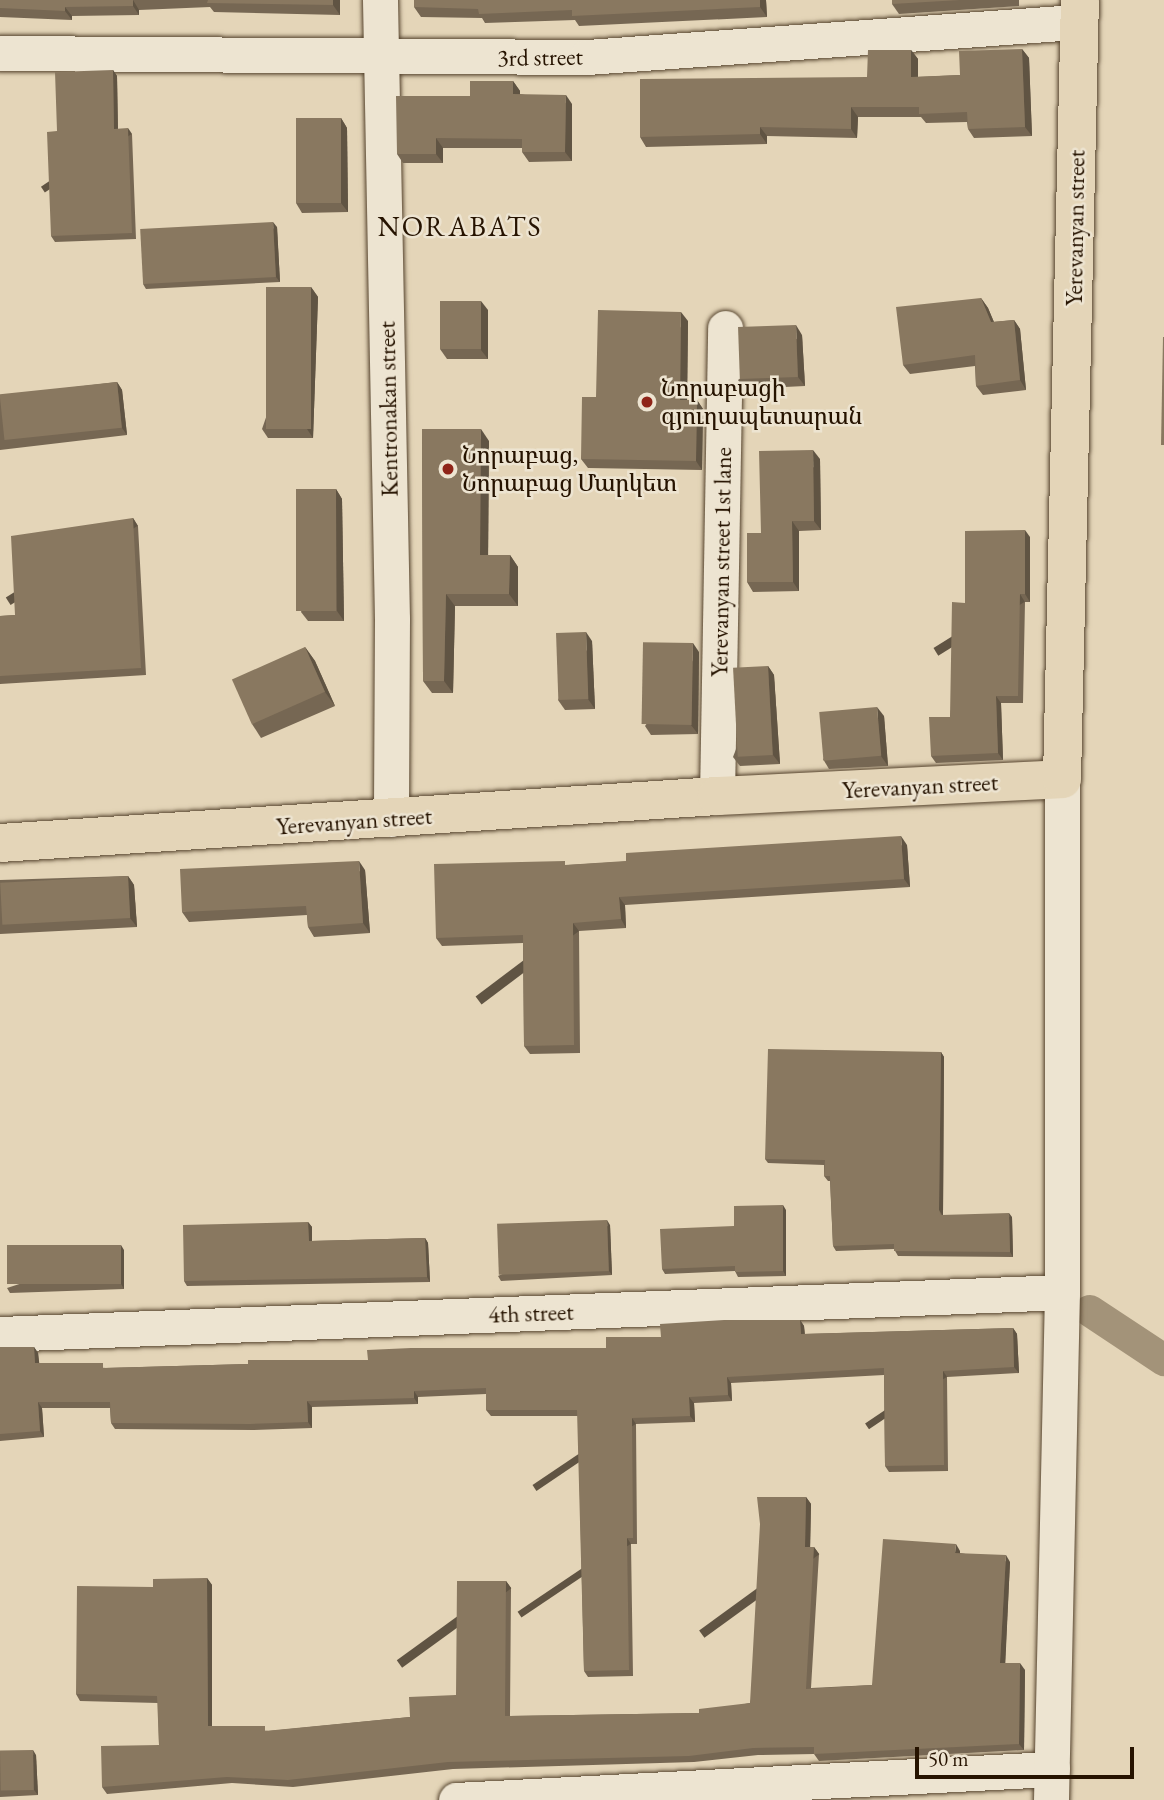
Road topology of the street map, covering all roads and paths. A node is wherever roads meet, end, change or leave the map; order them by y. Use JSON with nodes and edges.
{"nodes":[{"id":1,"x":380,"y":0,"type":"edge"},
{"id":2,"x":1079,"y":11,"type":"edge"},
{"id":3,"x":0,"y":53,"type":"edge"},
{"id":4,"x":380,"y":59,"type":"junction"},
{"id":5,"x":725,"y":328,"type":"dead end"},
{"id":6,"x":1062,"y":779,"type":"junction"},
{"id":7,"x":717,"y":796,"type":"junction"},
{"id":8,"x":391,"y":819,"type":"junction"},
{"id":9,"x":0,"y":843,"type":"edge"},
{"id":10,"x":1062,"y":1292,"type":"junction"},
{"id":11,"x":0,"y":1334,"type":"edge"},
{"id":12,"x":1052,"y":1785,"type":"edge"},
{"id":13,"x":456,"y":1800,"type":"edge"}],
"edges":[{"from":1,"to":4,"type":"street","name":"Kentronakan street"},
{"from":2,"to":4,"type":"street","name":"3rd street"},
{"from":2,"to":6,"type":"main road","name":"Yerevanyan street"},
{"from":3,"to":4,"type":"street","name":"3rd street"},
{"from":4,"to":8,"type":"street","name":"Kentronakan street"},
{"from":5,"to":7,"type":"street","name":"Yerevanyan street 1st lane"},
{"from":6,"to":7,"type":"main road","name":"Yerevanyan street"},
{"from":6,"to":10,"type":"street"},
{"from":7,"to":8,"type":"main road","name":"Yerevanyan street"},
{"from":8,"to":9,"type":"main road","name":"Yerevanyan street"},
{"from":10,"to":11,"type":"street","name":"4th street"},
{"from":10,"to":12,"type":"street"},
{"from":12,"to":13,"type":"street"}]}
